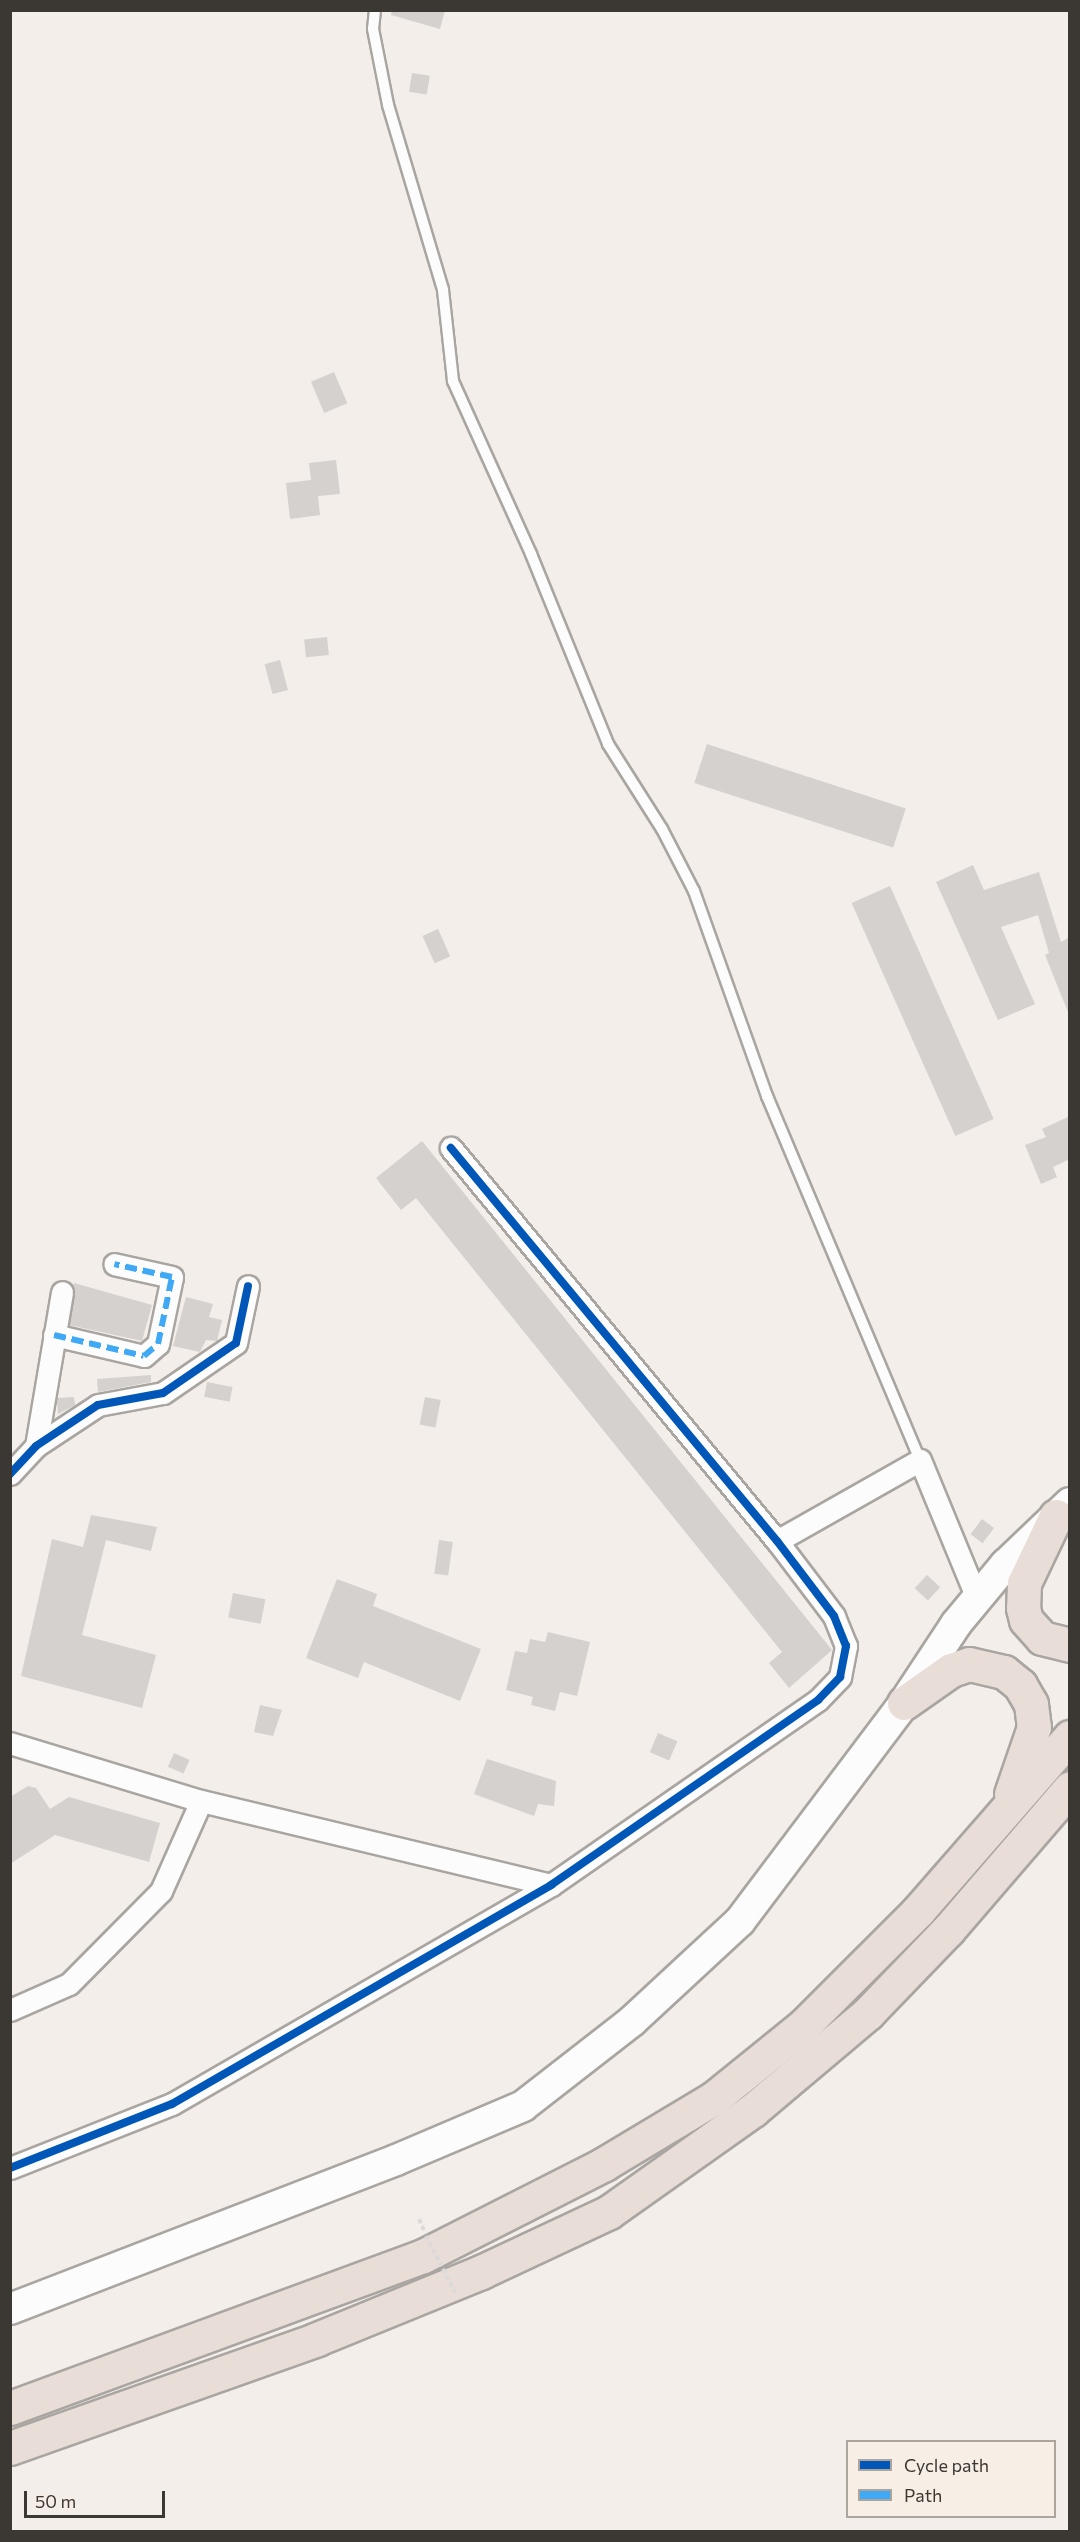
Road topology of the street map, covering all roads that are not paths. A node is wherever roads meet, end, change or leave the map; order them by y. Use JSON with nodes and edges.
{"nodes":[{"id":1,"x":375,"y":10,"type":"edge"},
{"id":2,"x":451,"y":1148,"type":"dead end"},
{"id":3,"x":114,"y":1264,"type":"dead end"},
{"id":4,"x":248,"y":1286,"type":"dead end"},
{"id":5,"x":62,"y":1292,"type":"dead end"},
{"id":6,"x":54,"y":1335,"type":"junction"},
{"id":7,"x":36,"y":1446,"type":"junction"},
{"id":8,"x":920,"y":1460,"type":"junction"},
{"id":9,"x":10,"y":1474,"type":"edge"},
{"id":10,"x":1064,"y":1507,"type":"edge"},
{"id":11,"x":777,"y":1541,"type":"junction"},
{"id":12,"x":977,"y":1599,"type":"junction"},
{"id":13,"x":1070,"y":1645,"type":"edge"},
{"id":14,"x":904,"y":1703,"type":"junction"},
{"id":15,"x":1070,"y":1737,"type":"edge"},
{"id":16,"x":10,"y":1743,"type":"edge"},
{"id":17,"x":1070,"y":1788,"type":"edge"},
{"id":18,"x":201,"y":1801,"type":"junction"},
{"id":19,"x":1001,"y":1819,"type":"junction"},
{"id":20,"x":551,"y":1885,"type":"junction"},
{"id":21,"x":10,"y":2010,"type":"edge"},
{"id":22,"x":10,"y":2168,"type":"edge"},
{"id":23,"x":10,"y":2309,"type":"edge"},
{"id":24,"x":10,"y":2408,"type":"edge"},
{"id":25,"x":10,"y":2448,"type":"edge"}],
"edges":[{"from":1,"to":8,"type":"lane"},
{"from":2,"to":11,"type":"street"},
{"from":3,"to":6,"type":"street"},
{"from":4,"to":7,"type":"street"},
{"from":5,"to":6,"type":"street"},
{"from":6,"to":7,"type":"street"},
{"from":7,"to":9,"type":"street"},
{"from":8,"to":11,"type":"street"},
{"from":8,"to":12,"type":"street"},
{"from":10,"to":12,"type":"main road"},
{"from":10,"to":13,"type":"highway"},
{"from":11,"to":20,"type":"street"},
{"from":12,"to":14,"type":"main road"},
{"from":14,"to":19,"type":"highway"},
{"from":14,"to":23,"type":"main road"},
{"from":15,"to":19,"type":"highway"},
{"from":16,"to":18,"type":"street"},
{"from":17,"to":25,"type":"highway"},
{"from":18,"to":20,"type":"street"},
{"from":18,"to":21,"type":"street"},
{"from":19,"to":24,"type":"highway"},
{"from":20,"to":22,"type":"street"}]}
